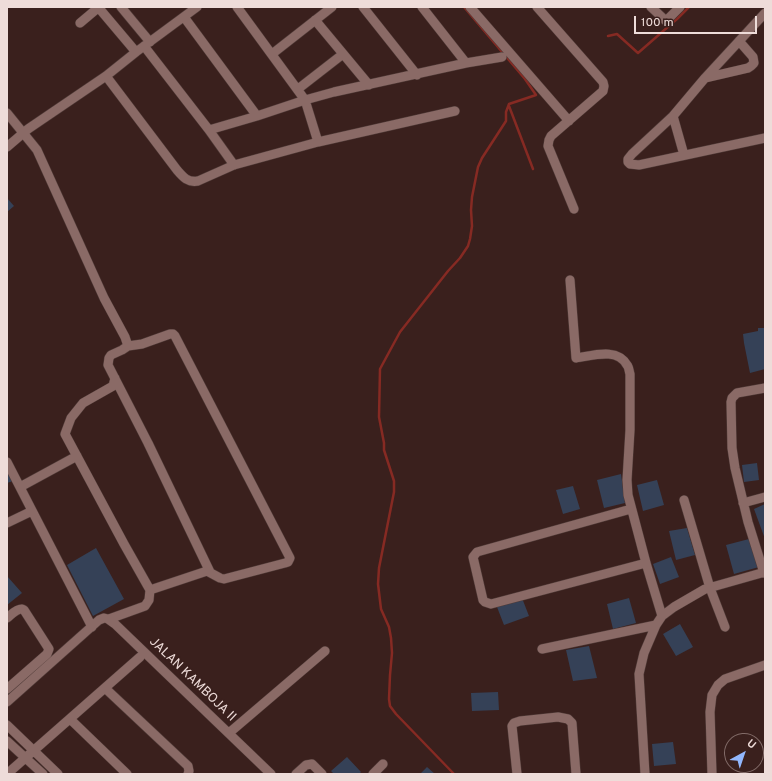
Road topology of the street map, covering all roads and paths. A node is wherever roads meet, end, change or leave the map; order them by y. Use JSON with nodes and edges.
{"nodes":[{"id":1,"x":99,"y":7,"type":"edge"},
{"id":2,"x":121,"y":7,"type":"edge"},
{"id":3,"x":197,"y":7,"type":"edge"},
{"id":4,"x":332,"y":7,"type":"edge"},
{"id":5,"x":363,"y":7,"type":"edge"},
{"id":6,"x":422,"y":7,"type":"edge"},
{"id":7,"x":470,"y":7,"type":"edge"},
{"id":8,"x":537,"y":7,"type":"edge"},
{"id":9,"x":651,"y":7,"type":"edge"},
{"id":10,"x":680,"y":7,"type":"edge"},
{"id":11,"x":241,"y":9,"type":"edge"},
{"id":12,"x":765,"y":14,"type":"edge"},
{"id":13,"x":184,"y":17,"type":"junction"},
{"id":14,"x":315,"y":20,"type":"junction"},
{"id":15,"x":80,"y":23,"type":"dead end"},
{"id":16,"x":739,"y":41,"type":"junction"},
{"id":17,"x":147,"y":44,"type":"junction"},
{"id":18,"x":136,"y":52,"type":"junction"},
{"id":19,"x":272,"y":54,"type":"junction"},
{"id":20,"x":343,"y":54,"type":"junction"},
{"id":21,"x":502,"y":57,"type":"dead end"},
{"id":22,"x":466,"y":63,"type":"junction"},
{"id":23,"x":416,"y":74,"type":"junction"},
{"id":24,"x":106,"y":76,"type":"junction"},
{"id":25,"x":705,"y":78,"type":"junction"},
{"id":26,"x":369,"y":85,"type":"junction"},
{"id":27,"x":298,"y":89,"type":"junction"},
{"id":28,"x":305,"y":100,"type":"junction"},
{"id":29,"x":455,"y":111,"type":"dead end"},
{"id":30,"x":7,"y":113,"type":"edge"},
{"id":31,"x":257,"y":116,"type":"junction"},
{"id":32,"x":673,"y":116,"type":"junction"},
{"id":33,"x":569,"y":121,"type":"junction"},
{"id":34,"x":209,"y":130,"type":"junction"},
{"id":35,"x":24,"y":133,"type":"junction"},
{"id":36,"x":765,"y":138,"type":"edge"},
{"id":37,"x":318,"y":142,"type":"junction"},
{"id":38,"x":7,"y":147,"type":"edge"},
{"id":39,"x":684,"y":155,"type":"junction"},
{"id":40,"x":234,"y":165,"type":"junction"},
{"id":41,"x":574,"y":209,"type":"dead end"},
{"id":42,"x":570,"y":280,"type":"dead end"},
{"id":43,"x":128,"y":346,"type":"junction"},
{"id":44,"x":115,"y":378,"type":"junction"},
{"id":45,"x":765,"y":388,"type":"edge"},
{"id":46,"x":77,"y":456,"type":"junction"},
{"id":47,"x":7,"y":462,"type":"edge"},
{"id":48,"x":20,"y":487,"type":"junction"},
{"id":49,"x":765,"y":496,"type":"edge"},
{"id":50,"x":684,"y":500,"type":"dead end"},
{"id":51,"x":743,"y":503,"type":"junction"},
{"id":52,"x":631,"y":509,"type":"junction"},
{"id":53,"x":32,"y":512,"type":"junction"},
{"id":54,"x":7,"y":523,"type":"edge"},
{"id":55,"x":646,"y":563,"type":"junction"},
{"id":56,"x":210,"y":572,"type":"junction"},
{"id":57,"x":764,"y":573,"type":"edge"},
{"id":58,"x":710,"y":588,"type":"junction"},
{"id":59,"x":150,"y":590,"type":"junction"},
{"id":60,"x":662,"y":616,"type":"junction"},
{"id":61,"x":7,"y":618,"type":"edge"},
{"id":62,"x":109,"y":619,"type":"junction"},
{"id":63,"x":656,"y":625,"type":"junction"},
{"id":64,"x":92,"y":627,"type":"junction"},
{"id":65,"x":725,"y":627,"type":"dead end"},
{"id":66,"x":542,"y":649,"type":"dead end"},
{"id":67,"x":325,"y":651,"type":"dead end"},
{"id":68,"x":140,"y":657,"type":"dead end"},
{"id":69,"x":765,"y":665,"type":"edge"},
{"id":70,"x":7,"y":689,"type":"edge"},
{"id":71,"x":106,"y":689,"type":"junction"},
{"id":72,"x":7,"y":702,"type":"edge"},
{"id":73,"x":70,"y":719,"type":"junction"},
{"id":74,"x":7,"y":725,"type":"edge"},
{"id":75,"x":229,"y":733,"type":"junction"},
{"id":76,"x":7,"y":741,"type":"edge"},
{"id":77,"x":33,"y":751,"type":"junction"},
{"id":78,"x":25,"y":758,"type":"junction"},
{"id":79,"x":383,"y":764,"type":"dead end"},
{"id":80,"x":7,"y":774,"type":"edge"},
{"id":81,"x":43,"y":774,"type":"edge"},
{"id":82,"x":58,"y":774,"type":"edge"},
{"id":83,"x":127,"y":774,"type":"edge"},
{"id":84,"x":188,"y":774,"type":"edge"},
{"id":85,"x":271,"y":774,"type":"edge"},
{"id":86,"x":296,"y":774,"type":"edge"},
{"id":87,"x":322,"y":774,"type":"edge"},
{"id":88,"x":373,"y":774,"type":"edge"},
{"id":89,"x":516,"y":774,"type":"edge"},
{"id":90,"x":576,"y":774,"type":"edge"},
{"id":91,"x":645,"y":774,"type":"edge"},
{"id":92,"x":712,"y":774,"type":"edge"}],
"edges":[{"from":1,"to":15,"type":"street"},
{"from":1,"to":18,"type":"street"},
{"from":2,"to":17,"type":"street"},
{"from":3,"to":13,"type":"street"},
{"from":4,"to":14,"type":"street"},
{"from":5,"to":23,"type":"street"},
{"from":6,"to":22,"type":"street"},
{"from":7,"to":33,"type":"street"},
{"from":8,"to":33,"type":"street"},
{"from":9,"to":10,"type":"street"},
{"from":11,"to":19,"type":"street"},
{"from":12,"to":16,"type":"street"},
{"from":13,"to":17,"type":"street"},
{"from":13,"to":31,"type":"street"},
{"from":14,"to":19,"type":"street"},
{"from":14,"to":20,"type":"street"},
{"from":16,"to":25,"type":"street"},
{"from":16,"to":25,"type":"street"},
{"from":17,"to":18,"type":"street"},
{"from":17,"to":34,"type":"street"},
{"from":18,"to":24,"type":"street"},
{"from":19,"to":27,"type":"street"},
{"from":20,"to":26,"type":"street"},
{"from":20,"to":27,"type":"street"},
{"from":21,"to":22,"type":"street"},
{"from":22,"to":23,"type":"street"},
{"from":23,"to":26,"type":"street"},
{"from":24,"to":35,"type":"street"},
{"from":24,"to":40,"type":"street"},
{"from":25,"to":32,"type":"street"},
{"from":26,"to":28,"type":"street"},
{"from":27,"to":28,"type":"street"},
{"from":28,"to":31,"type":"street"},
{"from":28,"to":37,"type":"street"},
{"from":29,"to":37,"type":"street"},
{"from":30,"to":35,"type":"street"},
{"from":31,"to":34,"type":"street"},
{"from":32,"to":39,"type":"street"},
{"from":32,"to":39,"type":"street"},
{"from":33,"to":41,"type":"street"},
{"from":34,"to":40,"type":"street"},
{"from":35,"to":38,"type":"street"},
{"from":35,"to":43,"type":"street"},
{"from":36,"to":39,"type":"street"},
{"from":37,"to":40,"type":"street"},
{"from":42,"to":52,"type":"street"},
{"from":43,"to":44,"type":"street"},
{"from":43,"to":56,"type":"street"},
{"from":44,"to":46,"type":"street"},
{"from":44,"to":56,"type":"street"},
{"from":45,"to":51,"type":"street"},
{"from":46,"to":48,"type":"street"},
{"from":46,"to":59,"type":"street"},
{"from":47,"to":48,"type":"street"},
{"from":48,"to":53,"type":"street"},
{"from":49,"to":51,"type":"street"},
{"from":50,"to":58,"type":"street"},
{"from":51,"to":57,"type":"street"},
{"from":52,"to":55,"type":"street"},
{"from":52,"to":55,"type":"street"},
{"from":53,"to":54,"type":"street"},
{"from":53,"to":64,"type":"street"},
{"from":55,"to":60,"type":"street"},
{"from":56,"to":59,"type":"street"},
{"from":57,"to":58,"type":"street"},
{"from":58,"to":60,"type":"street"},
{"from":58,"to":65,"type":"street"},
{"from":59,"to":62,"type":"street"},
{"from":60,"to":63,"type":"street"},
{"from":61,"to":70,"type":"street"},
{"from":62,"to":64,"type":"street"},
{"from":62,"to":75,"type":"street","name":"JALAN KAMBOJA II"},
{"from":63,"to":66,"type":"street"},
{"from":63,"to":91,"type":"street"},
{"from":64,"to":72,"type":"street"},
{"from":67,"to":75,"type":"street"},
{"from":68,"to":71,"type":"street"},
{"from":69,"to":92,"type":"street"},
{"from":71,"to":73,"type":"street"},
{"from":71,"to":84,"type":"street"},
{"from":73,"to":77,"type":"street"},
{"from":73,"to":83,"type":"street"},
{"from":74,"to":77,"type":"street"},
{"from":75,"to":85,"type":"street","name":"JALAN KAMBOJA II"},
{"from":76,"to":78,"type":"street"},
{"from":77,"to":78,"type":"street"},
{"from":77,"to":82,"type":"street"},
{"from":78,"to":80,"type":"street"},
{"from":78,"to":81,"type":"street"},
{"from":79,"to":88,"type":"street"},
{"from":86,"to":87,"type":"street"},
{"from":89,"to":90,"type":"street"}]}
